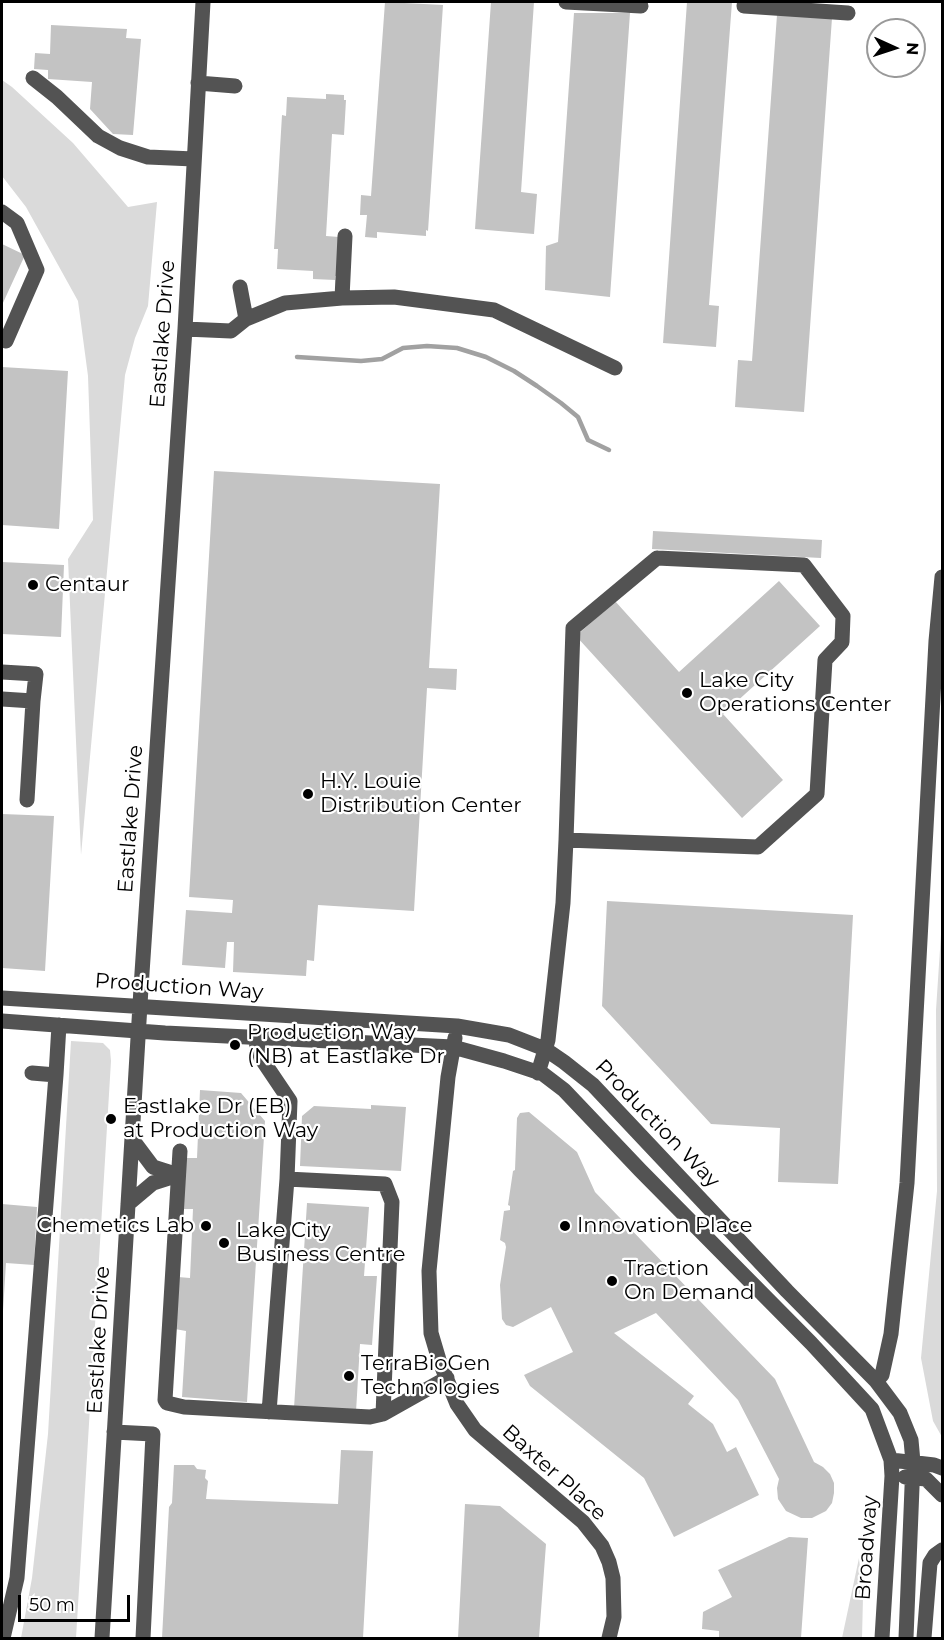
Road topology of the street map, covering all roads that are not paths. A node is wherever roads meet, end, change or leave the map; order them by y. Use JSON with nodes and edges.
{"nodes":[{"id":1,"x":203,"y":2,"type":"edge"},
{"id":2,"x":566,"y":2,"type":"edge"},
{"id":3,"x":641,"y":6,"type":"dead end"},
{"id":4,"x":744,"y":6,"type":"dead end"},
{"id":5,"x":848,"y":13,"type":"dead end"},
{"id":6,"x":33,"y":78,"type":"dead end"},
{"id":7,"x":198,"y":83,"type":"junction"},
{"id":8,"x":235,"y":86,"type":"dead end"},
{"id":9,"x":195,"y":159,"type":"junction"},
{"id":10,"x":2,"y":212,"type":"edge"},
{"id":11,"x":345,"y":237,"type":"dead end"},
{"id":12,"x":240,"y":287,"type":"dead end"},
{"id":13,"x":342,"y":298,"type":"junction"},
{"id":14,"x":246,"y":319,"type":"junction"},
{"id":15,"x":185,"y":329,"type":"junction"},
{"id":16,"x":2,"y":340,"type":"edge"},
{"id":17,"x":615,"y":368,"type":"dead end"},
{"id":18,"x":942,"y":577,"type":"edge"},
{"id":19,"x":2,"y":672,"type":"edge"},
{"id":20,"x":2,"y":699,"type":"edge"},
{"id":21,"x":33,"y":701,"type":"junction"},
{"id":22,"x":27,"y":800,"type":"dead end"},
{"id":23,"x":566,"y":840,"type":"junction"},
{"id":24,"x":2,"y":998,"type":"edge"},
{"id":25,"x":140,"y":1006,"type":"junction"},
{"id":26,"x":2,"y":1021,"type":"edge"},
{"id":27,"x":59,"y":1025,"type":"junction"},
{"id":28,"x":457,"y":1026,"type":"junction"},
{"id":29,"x":138,"y":1031,"type":"junction"},
{"id":30,"x":254,"y":1036,"type":"junction"},
{"id":31,"x":453,"y":1047,"type":"junction"},
{"id":32,"x":544,"y":1049,"type":"junction"},
{"id":33,"x":538,"y":1072,"type":"junction"},
{"id":34,"x":32,"y":1073,"type":"dead end"},
{"id":35,"x":56,"y":1075,"type":"junction"},
{"id":36,"x":132,"y":1139,"type":"junction"},
{"id":37,"x":180,"y":1151,"type":"dead end"},
{"id":38,"x":178,"y":1175,"type":"junction"},
{"id":39,"x":287,"y":1179,"type":"junction"},
{"id":40,"x":128,"y":1204,"type":"junction"},
{"id":41,"x":447,"y":1378,"type":"junction"},
{"id":42,"x":876,"y":1381,"type":"junction"},
{"id":43,"x":269,"y":1412,"type":"junction"},
{"id":44,"x":383,"y":1414,"type":"junction"},
{"id":45,"x":114,"y":1431,"type":"junction"},
{"id":46,"x":891,"y":1460,"type":"junction"},
{"id":47,"x":942,"y":1468,"type":"edge"},
{"id":48,"x":913,"y":1469,"type":"junction"},
{"id":49,"x":892,"y":1476,"type":"junction"},
{"id":50,"x":942,"y":1495,"type":"edge"},
{"id":51,"x":942,"y":1550,"type":"edge"},
{"id":52,"x":3,"y":1638,"type":"edge"},
{"id":53,"x":102,"y":1638,"type":"edge"},
{"id":54,"x":143,"y":1638,"type":"edge"},
{"id":55,"x":609,"y":1638,"type":"edge"},
{"id":56,"x":882,"y":1638,"type":"edge"},
{"id":57,"x":906,"y":1638,"type":"edge"},
{"id":58,"x":924,"y":1638,"type":"edge"}],
"edges":[{"from":1,"to":7,"type":"street","name":"Eastlake Drive"},
{"from":2,"to":3,"type":"street"},
{"from":4,"to":5,"type":"street"},
{"from":6,"to":9,"type":"street"},
{"from":7,"to":8,"type":"street"},
{"from":7,"to":9,"type":"street","name":"Eastlake Drive"},
{"from":9,"to":15,"type":"street","name":"Eastlake Drive"},
{"from":10,"to":16,"type":"street"},
{"from":11,"to":13,"type":"street"},
{"from":12,"to":14,"type":"street"},
{"from":13,"to":14,"type":"street"},
{"from":13,"to":17,"type":"street"},
{"from":14,"to":15,"type":"street"},
{"from":15,"to":25,"type":"street","name":"Eastlake Drive"},
{"from":18,"to":42,"type":"street"},
{"from":19,"to":21,"type":"street"},
{"from":20,"to":21,"type":"street"},
{"from":21,"to":22,"type":"street"},
{"from":23,"to":23,"type":"street"},
{"from":23,"to":32,"type":"street"},
{"from":24,"to":25,"type":"street","name":"Production Way"},
{"from":25,"to":28,"type":"street","name":"Production Way"},
{"from":25,"to":29,"type":"street","name":"Eastlake Drive"},
{"from":26,"to":27,"type":"street","name":"Production Way"},
{"from":27,"to":29,"type":"street","name":"Production Way"},
{"from":27,"to":35,"type":"street"},
{"from":28,"to":31,"type":"street","name":"Baxter Place"},
{"from":28,"to":32,"type":"street","name":"Production Way"},
{"from":29,"to":30,"type":"street","name":"Production Way"},
{"from":29,"to":36,"type":"street","name":"Eastlake Drive"},
{"from":30,"to":31,"type":"street","name":"Production Way"},
{"from":30,"to":39,"type":"street"},
{"from":31,"to":33,"type":"street","name":"Production Way"},
{"from":31,"to":41,"type":"street","name":"Baxter Place"},
{"from":32,"to":33,"type":"street"},
{"from":32,"to":42,"type":"street","name":"Production Way"},
{"from":33,"to":46,"type":"street","name":"Production Way"},
{"from":34,"to":35,"type":"street"},
{"from":35,"to":52,"type":"street"},
{"from":36,"to":38,"type":"street"},
{"from":36,"to":40,"type":"street","name":"Eastlake Drive"},
{"from":37,"to":38,"type":"street"},
{"from":38,"to":40,"type":"street"},
{"from":38,"to":43,"type":"street"},
{"from":39,"to":43,"type":"street"},
{"from":39,"to":44,"type":"street"},
{"from":40,"to":45,"type":"street","name":"Eastlake Drive"},
{"from":41,"to":44,"type":"street"},
{"from":41,"to":55,"type":"street","name":"Baxter Place"},
{"from":42,"to":48,"type":"street","name":"Production Way"},
{"from":43,"to":44,"type":"street"},
{"from":45,"to":53,"type":"street","name":"Eastlake Drive"},
{"from":45,"to":54,"type":"street"},
{"from":46,"to":48,"type":"street"},
{"from":46,"to":49,"type":"street","name":"Broadway"},
{"from":47,"to":48,"type":"street"},
{"from":48,"to":49,"type":"street"},
{"from":48,"to":50,"type":"street"},
{"from":48,"to":57,"type":"street","name":"Broadway"},
{"from":49,"to":56,"type":"street","name":"Broadway"},
{"from":51,"to":58,"type":"street"}]}
